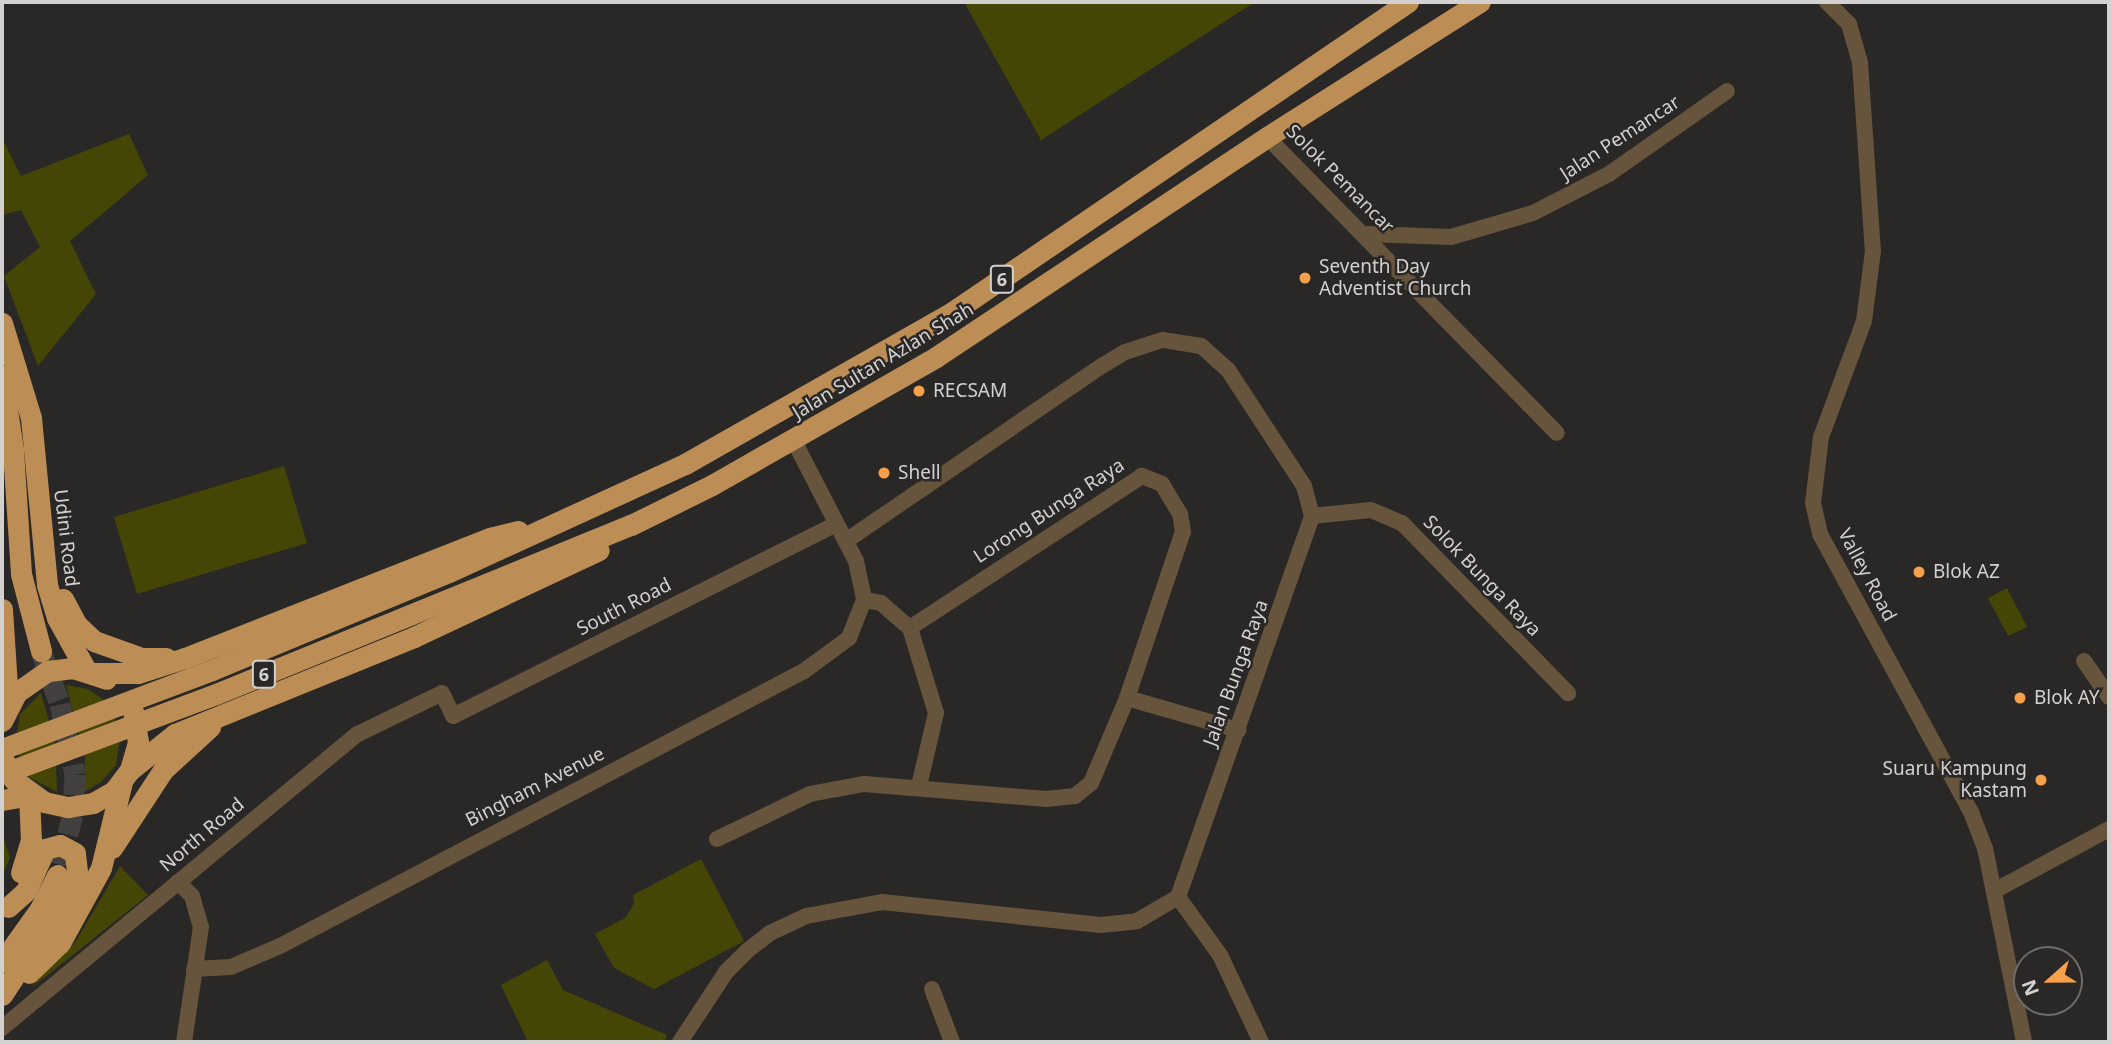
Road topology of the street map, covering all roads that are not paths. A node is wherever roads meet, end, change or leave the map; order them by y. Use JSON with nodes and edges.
{"nodes":[{"id":1,"x":1408,"y":2,"type":"edge"},
{"id":2,"x":1480,"y":2,"type":"edge"},
{"id":3,"x":1830,"y":3,"type":"edge"},
{"id":4,"x":1727,"y":91,"type":"dead end"},
{"id":5,"x":1267,"y":136,"type":"junction"},
{"id":6,"x":1367,"y":234,"type":"junction"},
{"id":7,"x":2,"y":323,"type":"edge"},
{"id":8,"x":2,"y":376,"type":"edge"},
{"id":9,"x":1557,"y":433,"type":"dead end"},
{"id":10,"x":794,"y":441,"type":"junction"},
{"id":11,"x":1312,"y":516,"type":"junction"},
{"id":12,"x":574,"y":518,"type":"junction"},
{"id":13,"x":836,"y":524,"type":"junction"},
{"id":14,"x":631,"y":525,"type":"junction"},
{"id":15,"x":40,"y":534,"type":"junction"},
{"id":16,"x":846,"y":541,"type":"junction"},
{"id":17,"x":864,"y":600,"type":"junction"},
{"id":18,"x":2,"y":609,"type":"edge"},
{"id":19,"x":910,"y":628,"type":"junction"},
{"id":20,"x":41,"y":651,"type":"tunnel mouth"},
{"id":21,"x":185,"y":659,"type":"junction"},
{"id":22,"x":2084,"y":661,"type":"dead end"},
{"id":23,"x":90,"y":671,"type":"junction"},
{"id":24,"x":442,"y":693,"type":"joint"},
{"id":25,"x":1569,"y":693,"type":"dead end"},
{"id":26,"x":2109,"y":697,"type":"edge"},
{"id":27,"x":1127,"y":698,"type":"junction"},
{"id":28,"x":4,"y":705,"type":"edge"},
{"id":29,"x":227,"y":713,"type":"junction"},
{"id":30,"x":1238,"y":730,"type":"junction"},
{"id":31,"x":2,"y":751,"type":"edge"},
{"id":32,"x":2,"y":774,"type":"edge"},
{"id":33,"x":126,"y":776,"type":"junction"},
{"id":34,"x":919,"y":786,"type":"junction"},
{"id":35,"x":29,"y":795,"type":"junction"},
{"id":36,"x":2,"y":800,"type":"edge"},
{"id":37,"x":2109,"y":830,"type":"edge"},
{"id":38,"x":717,"y":839,"type":"dead end"},
{"id":39,"x":101,"y":868,"type":"junction"},
{"id":40,"x":57,"y":875,"type":"tunnel mouth"},
{"id":41,"x":178,"y":883,"type":"junction"},
{"id":42,"x":1994,"y":891,"type":"junction"},
{"id":43,"x":1178,"y":897,"type":"junction"},
{"id":44,"x":5,"y":911,"type":"edge"},
{"id":45,"x":2,"y":962,"type":"edge"},
{"id":46,"x":194,"y":969,"type":"junction"},
{"id":47,"x":932,"y":989,"type":"dead end"},
{"id":48,"x":2,"y":997,"type":"edge"},
{"id":49,"x":2,"y":1028,"type":"edge"},
{"id":50,"x":184,"y":1042,"type":"edge"},
{"id":51,"x":680,"y":1042,"type":"edge"},
{"id":52,"x":952,"y":1042,"type":"edge"},
{"id":53,"x":1261,"y":1042,"type":"edge"},
{"id":54,"x":2024,"y":1042,"type":"edge"}],
"edges":[{"from":1,"to":12,"type":"highway","name":"Jalan Sultan Azlan Shah","number":"6"},
{"from":2,"to":5,"type":"highway","name":"Jalan Sultan Azlan Shah","number":"6"},
{"from":3,"to":42,"type":"street","name":"Valley Road"},
{"from":4,"to":6,"type":"street","name":"Jalan Pemancar"},
{"from":5,"to":6,"type":"street","name":"Solok Pemancar"},
{"from":5,"to":10,"type":"highway","name":"Jalan Sultan Azlan Shah","number":"6"},
{"from":6,"to":9,"type":"street","name":"Solok Pemancar"},
{"from":7,"to":15,"type":"highway","name":"Udini Road"},
{"from":8,"to":20,"type":"highway"},
{"from":10,"to":13,"type":"street"},
{"from":10,"to":14,"type":"highway","name":"Jalan Sultan Azlan Shah","number":"6"},
{"from":11,"to":16,"type":"street"},
{"from":11,"to":25,"type":"street","name":"Solok Bunga Raya"},
{"from":11,"to":30,"type":"street","name":"Jalan Bunga Raya"},
{"from":12,"to":21,"type":"highway"},
{"from":12,"to":31,"type":"highway","name":"Jalan Sultan Azlan Shah","number":"6"},
{"from":13,"to":16,"type":"street"},
{"from":13,"to":24,"type":"street","name":"South Road"},
{"from":14,"to":29,"type":"highway"},
{"from":14,"to":32,"type":"highway","name":"Jalan Sultan Azlan Shah","number":"6"},
{"from":15,"to":21,"type":"highway"},
{"from":15,"to":23,"type":"highway","name":"Udini Road"},
{"from":16,"to":17,"type":"street"},
{"from":17,"to":19,"type":"street"},
{"from":17,"to":46,"type":"street","name":"Bingham Avenue"},
{"from":18,"to":28,"type":"highway"},
{"from":19,"to":27,"type":"street","name":"Lorong Bunga Raya"},
{"from":19,"to":34,"type":"street"},
{"from":21,"to":23,"type":"highway"},
{"from":21,"to":29,"type":"highway"},
{"from":22,"to":26,"type":"street"},
{"from":23,"to":28,"type":"highway"},
{"from":23,"to":33,"type":"highway"},
{"from":24,"to":41,"type":"street","name":"North Road"},
{"from":27,"to":30,"type":"street"},
{"from":27,"to":34,"type":"street","name":"Lorong Bunga Raya"},
{"from":29,"to":33,"type":"highway"},
{"from":29,"to":39,"type":"highway"},
{"from":30,"to":43,"type":"street","name":"Jalan Bunga Raya"},
{"from":31,"to":35,"type":"highway"},
{"from":33,"to":35,"type":"highway"},
{"from":33,"to":39,"type":"highway"},
{"from":34,"to":38,"type":"street","name":"Lorong Bunga Raya"},
{"from":35,"to":36,"type":"highway"},
{"from":35,"to":44,"type":"highway"},
{"from":37,"to":42,"type":"street"},
{"from":39,"to":48,"type":"highway"},
{"from":40,"to":45,"type":"highway"},
{"from":41,"to":46,"type":"street"},
{"from":41,"to":49,"type":"street","name":"North Road"},
{"from":42,"to":54,"type":"street","name":"Valley Road"},
{"from":43,"to":51,"type":"street"},
{"from":43,"to":53,"type":"street"},
{"from":44,"to":48,"type":"highway"},
{"from":46,"to":50,"type":"street"},
{"from":47,"to":52,"type":"street"}]}
